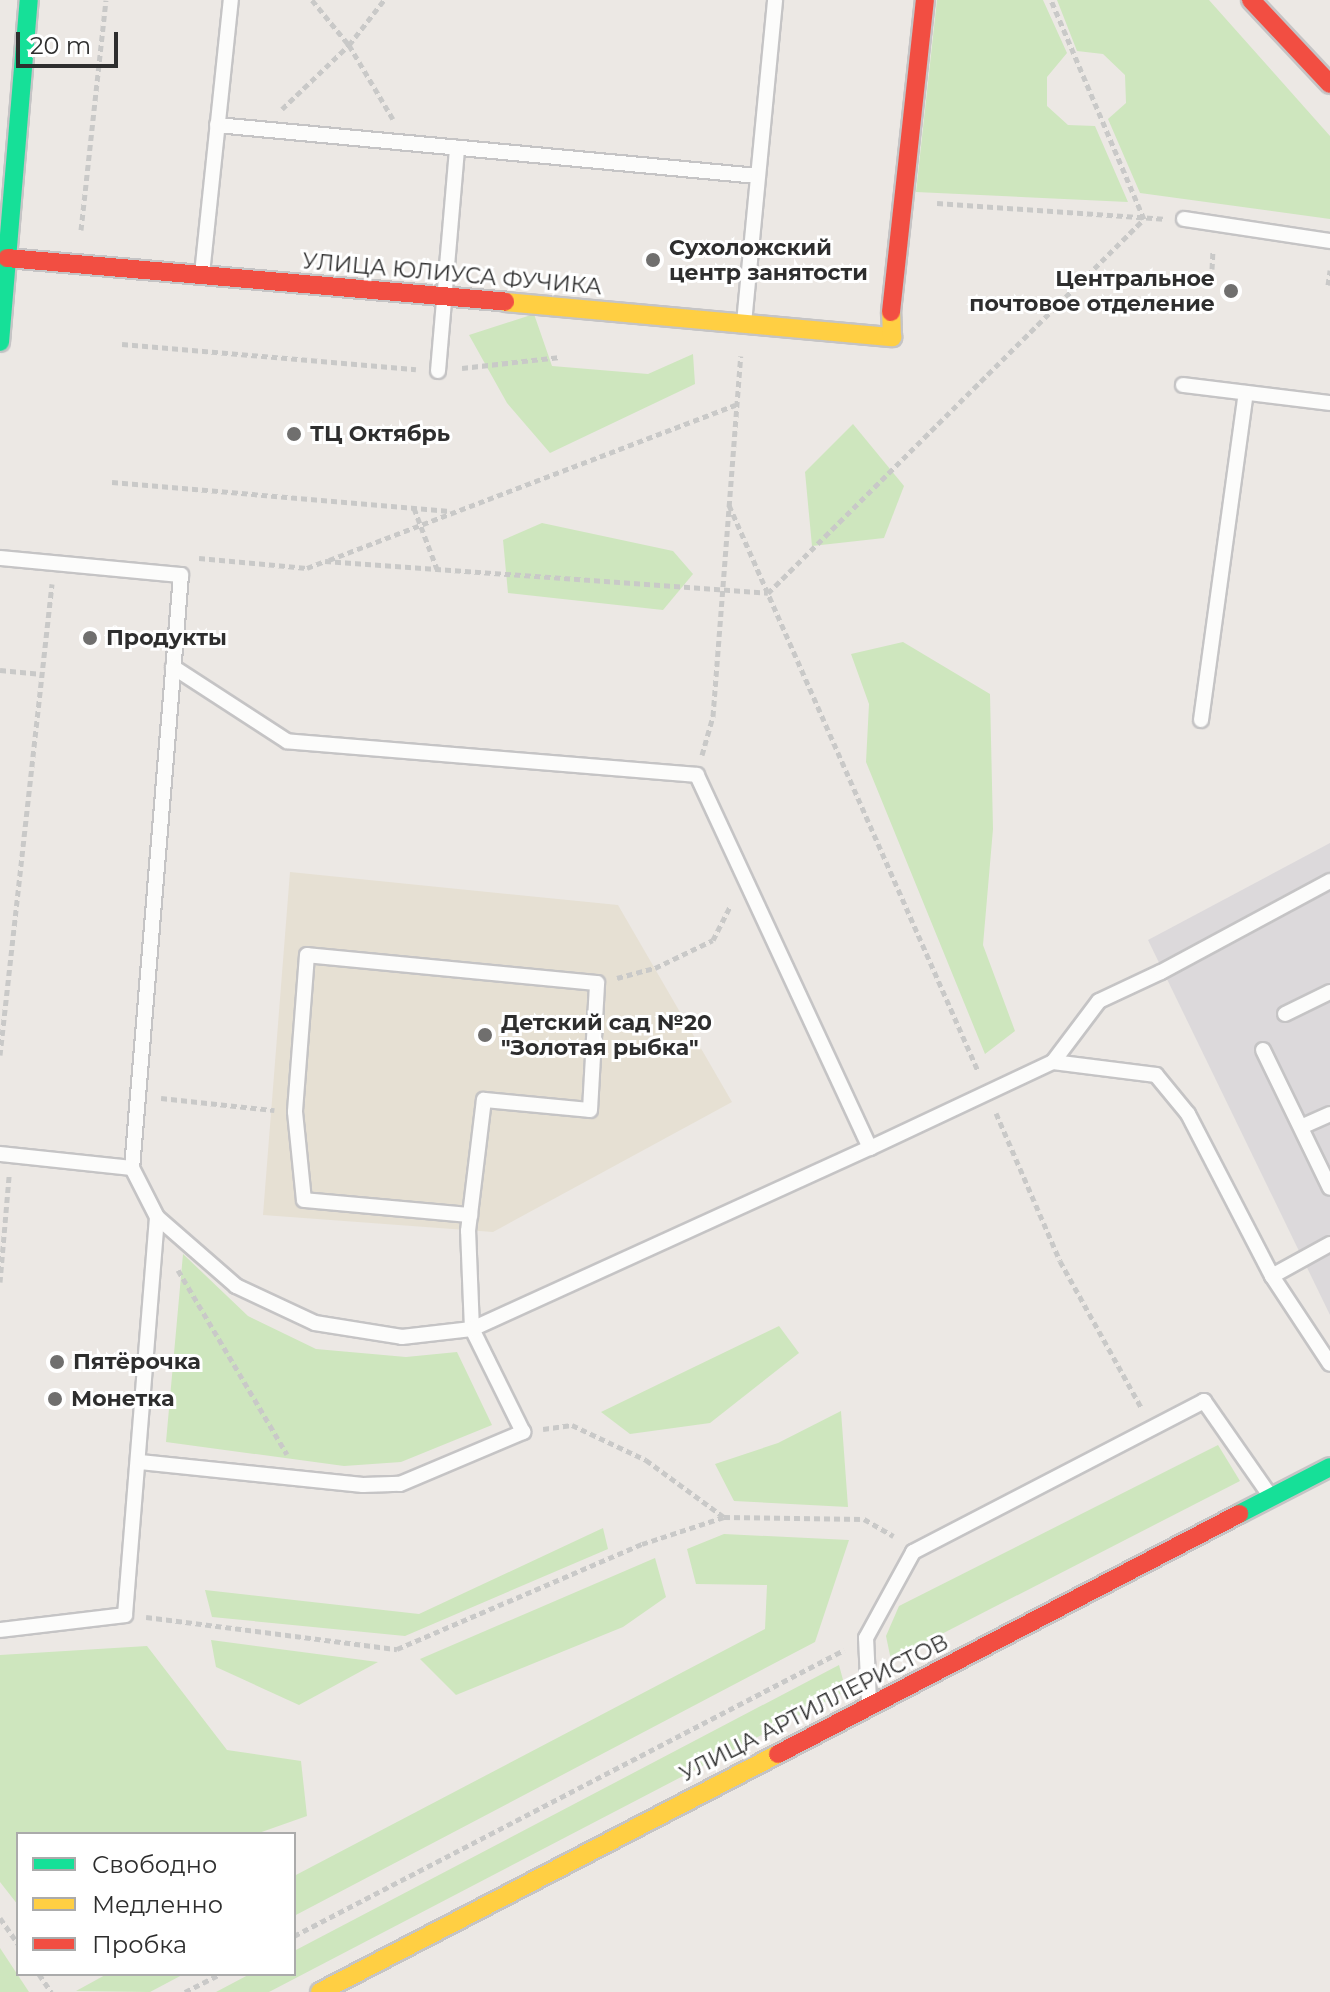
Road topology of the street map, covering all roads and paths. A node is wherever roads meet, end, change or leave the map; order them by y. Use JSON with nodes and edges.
{"nodes":[{"id":1,"x":29,"y":0,"type":"edge"},
{"id":2,"x":106,"y":0,"type":"edge"},
{"id":3,"x":231,"y":0,"type":"edge"},
{"id":4,"x":312,"y":0,"type":"edge"},
{"id":5,"x":384,"y":0,"type":"edge"},
{"id":6,"x":775,"y":0,"type":"edge"},
{"id":7,"x":925,"y":0,"type":"edge"},
{"id":8,"x":1051,"y":0,"type":"edge"},
{"id":9,"x":1251,"y":0,"type":"edge"},
{"id":10,"x":349,"y":45,"type":"junction"},
{"id":11,"x":1330,"y":84,"type":"edge"},
{"id":12,"x":217,"y":125,"type":"junction"},
{"id":13,"x":262,"y":129,"type":"junction"},
{"id":14,"x":409,"y":143,"type":"junction"},
{"id":15,"x":457,"y":148,"type":"junction"},
{"id":16,"x":758,"y":176,"type":"junction"},
{"id":17,"x":902,"y":201,"type":"junction"},
{"id":18,"x":1144,"y":219,"type":"junction"},
{"id":19,"x":1184,"y":219,"type":"joint"},
{"id":20,"x":1330,"y":241,"type":"edge"},
{"id":21,"x":1213,"y":251,"type":"dead end"},
{"id":22,"x":7,"y":258,"type":"junction"},
{"id":23,"x":77,"y":265,"type":"junction"},
{"id":24,"x":1212,"y":269,"type":"dead end"},
{"id":25,"x":1330,"y":270,"type":"edge"},
{"id":26,"x":202,"y":276,"type":"junction"},
{"id":27,"x":1328,"y":285,"type":"edge"},
{"id":28,"x":444,"y":297,"type":"junction"},
{"id":29,"x":744,"y":323,"type":"junction"},
{"id":30,"x":0,"y":342,"type":"edge"},
{"id":31,"x":122,"y":344,"type":"dead end"},
{"id":32,"x":560,"y":357,"type":"dead end"},
{"id":33,"x":438,"y":371,"type":"junction"},
{"id":34,"x":1183,"y":385,"type":"dead end"},
{"id":35,"x":1246,"y":393,"type":"junction"},
{"id":36,"x":1330,"y":403,"type":"edge"},
{"id":37,"x":735,"y":405,"type":"junction"},
{"id":38,"x":112,"y":482,"type":"dead end"},
{"id":39,"x":729,"y":505,"type":"junction"},
{"id":40,"x":414,"y":508,"type":"junction"},
{"id":41,"x":455,"y":512,"type":"junction"},
{"id":42,"x":421,"y":525,"type":"junction"},
{"id":43,"x":0,"y":558,"type":"edge"},
{"id":44,"x":325,"y":561,"type":"junction"},
{"id":45,"x":54,"y":564,"type":"junction"},
{"id":46,"x":437,"y":569,"type":"junction"},
{"id":47,"x":181,"y":575,"type":"junction"},
{"id":48,"x":723,"y":589,"type":"junction"},
{"id":49,"x":768,"y":593,"type":"junction"},
{"id":50,"x":173,"y":667,"type":"junction"},
{"id":51,"x":0,"y":670,"type":"edge"},
{"id":52,"x":42,"y":674,"type":"junction"},
{"id":53,"x":1201,"y":720,"type":"dead end"},
{"id":54,"x":697,"y":775,"type":"junction"},
{"id":55,"x":744,"y":877,"type":"junction"},
{"id":56,"x":1330,"y":881,"type":"edge"},
{"id":57,"x":597,"y":983,"type":"junction"},
{"id":58,"x":1330,"y":992,"type":"edge"},
{"id":59,"x":1285,"y":1014,"type":"dead end"},
{"id":60,"x":1263,"y":1050,"type":"dead end"},
{"id":61,"x":0,"y":1055,"type":"edge"},
{"id":62,"x":1053,"y":1062,"type":"junction"},
{"id":63,"x":988,"y":1095,"type":"junction"},
{"id":64,"x":138,"y":1096,"type":"junction"},
{"id":65,"x":295,"y":1112,"type":"junction"},
{"id":66,"x":1330,"y":1114,"type":"edge"},
{"id":67,"x":1301,"y":1127,"type":"junction"},
{"id":68,"x":870,"y":1148,"type":"junction"},
{"id":69,"x":5,"y":1154,"type":"edge"},
{"id":70,"x":132,"y":1168,"type":"junction"},
{"id":71,"x":1330,"y":1188,"type":"edge"},
{"id":72,"x":470,"y":1215,"type":"junction"},
{"id":73,"x":157,"y":1217,"type":"junction"},
{"id":74,"x":156,"y":1235,"type":"junction"},
{"id":75,"x":1330,"y":1244,"type":"edge"},
{"id":76,"x":1272,"y":1276,"type":"junction"},
{"id":77,"x":0,"y":1282,"type":"edge"},
{"id":78,"x":472,"y":1329,"type":"junction"},
{"id":79,"x":1330,"y":1364,"type":"edge"},
{"id":80,"x":1152,"y":1427,"type":"junction"},
{"id":81,"x":523,"y":1432,"type":"junction"},
{"id":82,"x":140,"y":1462,"type":"junction"},
{"id":83,"x":1330,"y":1467,"type":"edge"},
{"id":84,"x":302,"y":1479,"type":"junction"},
{"id":85,"x":1272,"y":1498,"type":"junction"},
{"id":86,"x":724,"y":1517,"type":"junction"},
{"id":87,"x":892,"y":1537,"type":"dead end"},
{"id":88,"x":125,"y":1615,"type":"junction"},
{"id":89,"x":0,"y":1630,"type":"edge"},
{"id":90,"x":866,"y":1638,"type":"junction"},
{"id":91,"x":869,"y":1707,"type":"junction"},
{"id":92,"x":0,"y":1918,"type":"edge"},
{"id":93,"x":296,"y":1935,"type":"edge"},
{"id":94,"x":16,"y":1941,"type":"edge"},
{"id":95,"x":216,"y":1976,"type":"edge"},
{"id":96,"x":185,"y":1992,"type":"edge"},
{"id":97,"x":320,"y":1992,"type":"edge"}],
"edges":[{"from":1,"to":22,"type":"street"},
{"from":2,"to":23,"type":"path"},
{"from":3,"to":12,"type":"lane"},
{"from":4,"to":10,"type":"path"},
{"from":5,"to":10,"type":"path"},
{"from":6,"to":16,"type":"lane"},
{"from":7,"to":17,"type":"street"},
{"from":8,"to":18,"type":"path"},
{"from":9,"to":11,"type":"street"},
{"from":10,"to":13,"type":"path"},
{"from":10,"to":14,"type":"path"},
{"from":12,"to":13,"type":"lane"},
{"from":12,"to":26,"type":"lane"},
{"from":13,"to":14,"type":"lane"},
{"from":14,"to":15,"type":"lane"},
{"from":15,"to":16,"type":"lane"},
{"from":15,"to":28,"type":"lane"},
{"from":16,"to":29,"type":"lane"},
{"from":17,"to":18,"type":"path"},
{"from":17,"to":29,"type":"street","name":"УЛИЦА ЮЛИУСА ФУЧИКА"},
{"from":18,"to":19,"type":"path"},
{"from":18,"to":49,"type":"path"},
{"from":19,"to":20,"type":"lane"},
{"from":21,"to":24,"type":"path"},
{"from":22,"to":23,"type":"street","name":"УЛИЦА ЮЛИУСА ФУЧИКА"},
{"from":22,"to":30,"type":"street"},
{"from":23,"to":26,"type":"street","name":"УЛИЦА ЮЛИУСА ФУЧИКА"},
{"from":25,"to":27,"type":"path"},
{"from":26,"to":28,"type":"street","name":"УЛИЦА ЮЛИУСА ФУЧИКА"},
{"from":28,"to":29,"type":"street","name":"УЛИЦА ЮЛИУСА ФУЧИКА"},
{"from":28,"to":33,"type":"lane"},
{"from":29,"to":37,"type":"path"},
{"from":31,"to":33,"type":"path"},
{"from":32,"to":33,"type":"path"},
{"from":34,"to":35,"type":"lane"},
{"from":35,"to":36,"type":"lane"},
{"from":35,"to":53,"type":"lane"},
{"from":37,"to":39,"type":"path"},
{"from":37,"to":41,"type":"path"},
{"from":38,"to":40,"type":"path"},
{"from":39,"to":48,"type":"path"},
{"from":39,"to":49,"type":"path"},
{"from":40,"to":41,"type":"path"},
{"from":40,"to":42,"type":"path"},
{"from":41,"to":42,"type":"path"},
{"from":42,"to":44,"type":"path"},
{"from":42,"to":46,"type":"path"},
{"from":43,"to":45,"type":"lane"},
{"from":44,"to":46,"type":"path"},
{"from":44,"to":47,"type":"path"},
{"from":45,"to":47,"type":"lane"},
{"from":45,"to":52,"type":"path"},
{"from":46,"to":48,"type":"path"},
{"from":47,"to":50,"type":"lane"},
{"from":48,"to":49,"type":"path"},
{"from":48,"to":54,"type":"path"},
{"from":49,"to":63,"type":"path"},
{"from":50,"to":54,"type":"lane"},
{"from":50,"to":64,"type":"lane"},
{"from":51,"to":52,"type":"path"},
{"from":52,"to":61,"type":"path"},
{"from":54,"to":55,"type":"lane"},
{"from":55,"to":57,"type":"path"},
{"from":55,"to":68,"type":"lane"},
{"from":56,"to":62,"type":"lane"},
{"from":57,"to":65,"type":"lane"},
{"from":57,"to":72,"type":"lane"},
{"from":58,"to":59,"type":"lane"},
{"from":60,"to":67,"type":"lane"},
{"from":62,"to":63,"type":"lane"},
{"from":62,"to":76,"type":"lane"},
{"from":63,"to":68,"type":"lane"},
{"from":63,"to":80,"type":"path"},
{"from":64,"to":65,"type":"path"},
{"from":64,"to":70,"type":"lane"},
{"from":65,"to":72,"type":"lane"},
{"from":66,"to":67,"type":"lane"},
{"from":67,"to":71,"type":"lane"},
{"from":68,"to":78,"type":"lane"},
{"from":69,"to":70,"type":"lane"},
{"from":69,"to":77,"type":"path"},
{"from":70,"to":73,"type":"lane"},
{"from":72,"to":78,"type":"lane"},
{"from":73,"to":74,"type":"lane"},
{"from":73,"to":78,"type":"lane"},
{"from":74,"to":82,"type":"lane"},
{"from":74,"to":84,"type":"path"},
{"from":75,"to":76,"type":"lane"},
{"from":76,"to":79,"type":"lane"},
{"from":78,"to":81,"type":"lane"},
{"from":80,"to":85,"type":"lane"},
{"from":80,"to":90,"type":"lane"},
{"from":81,"to":84,"type":"lane"},
{"from":81,"to":86,"type":"path"},
{"from":82,"to":84,"type":"lane"},
{"from":82,"to":88,"type":"lane"},
{"from":83,"to":85,"type":"street","name":"УЛИЦА АРТИЛЛЕРИСТОВ"},
{"from":85,"to":91,"type":"street","name":"УЛИЦА АРТИЛЛЕРИСТОВ"},
{"from":86,"to":87,"type":"path"},
{"from":86,"to":88,"type":"path"},
{"from":88,"to":89,"type":"lane"},
{"from":90,"to":91,"type":"lane"},
{"from":90,"to":93,"type":"path"},
{"from":91,"to":97,"type":"street","name":"УЛИЦА АРТИЛЛЕРИСТОВ"},
{"from":92,"to":94,"type":"path"},
{"from":95,"to":96,"type":"path"}]}
